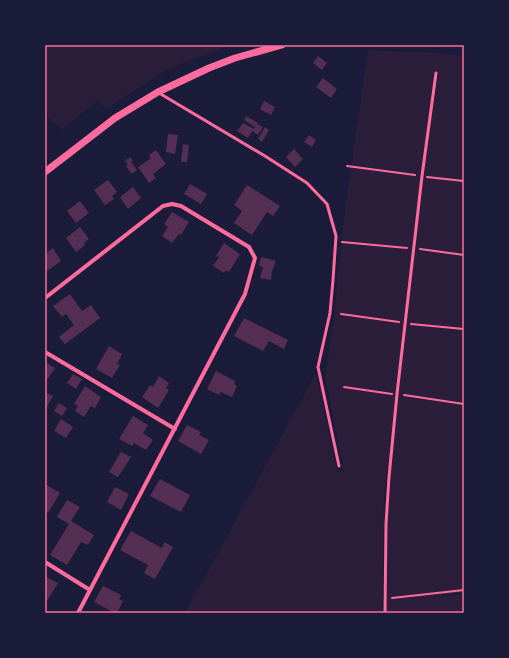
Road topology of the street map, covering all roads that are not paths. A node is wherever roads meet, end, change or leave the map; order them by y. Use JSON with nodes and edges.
{"nodes":[{"id":1,"x":282,"y":45,"type":"edge"},
{"id":2,"x":436,"y":73,"type":"dead end"},
{"id":3,"x":158,"y":92,"type":"junction"},
{"id":4,"x":45,"y":172,"type":"edge"},
{"id":5,"x":45,"y":298,"type":"edge"},
{"id":6,"x":45,"y":352,"type":"edge"},
{"id":7,"x":175,"y":429,"type":"junction"},
{"id":8,"x":339,"y":466,"type":"dead end"},
{"id":9,"x":45,"y":562,"type":"edge"},
{"id":10,"x":90,"y":590,"type":"junction"},
{"id":11,"x":78,"y":613,"type":"edge"},
{"id":12,"x":385,"y":613,"type":"edge"}],
"edges":[{"from":1,"to":3,"type":"street"},
{"from":2,"to":12,"type":"lane"},
{"from":3,"to":4,"type":"street"},
{"from":3,"to":8,"type":"lane"},
{"from":5,"to":7,"type":"street"},
{"from":6,"to":7,"type":"street"},
{"from":7,"to":10,"type":"street"},
{"from":9,"to":10,"type":"street"},
{"from":10,"to":11,"type":"street"}]}
